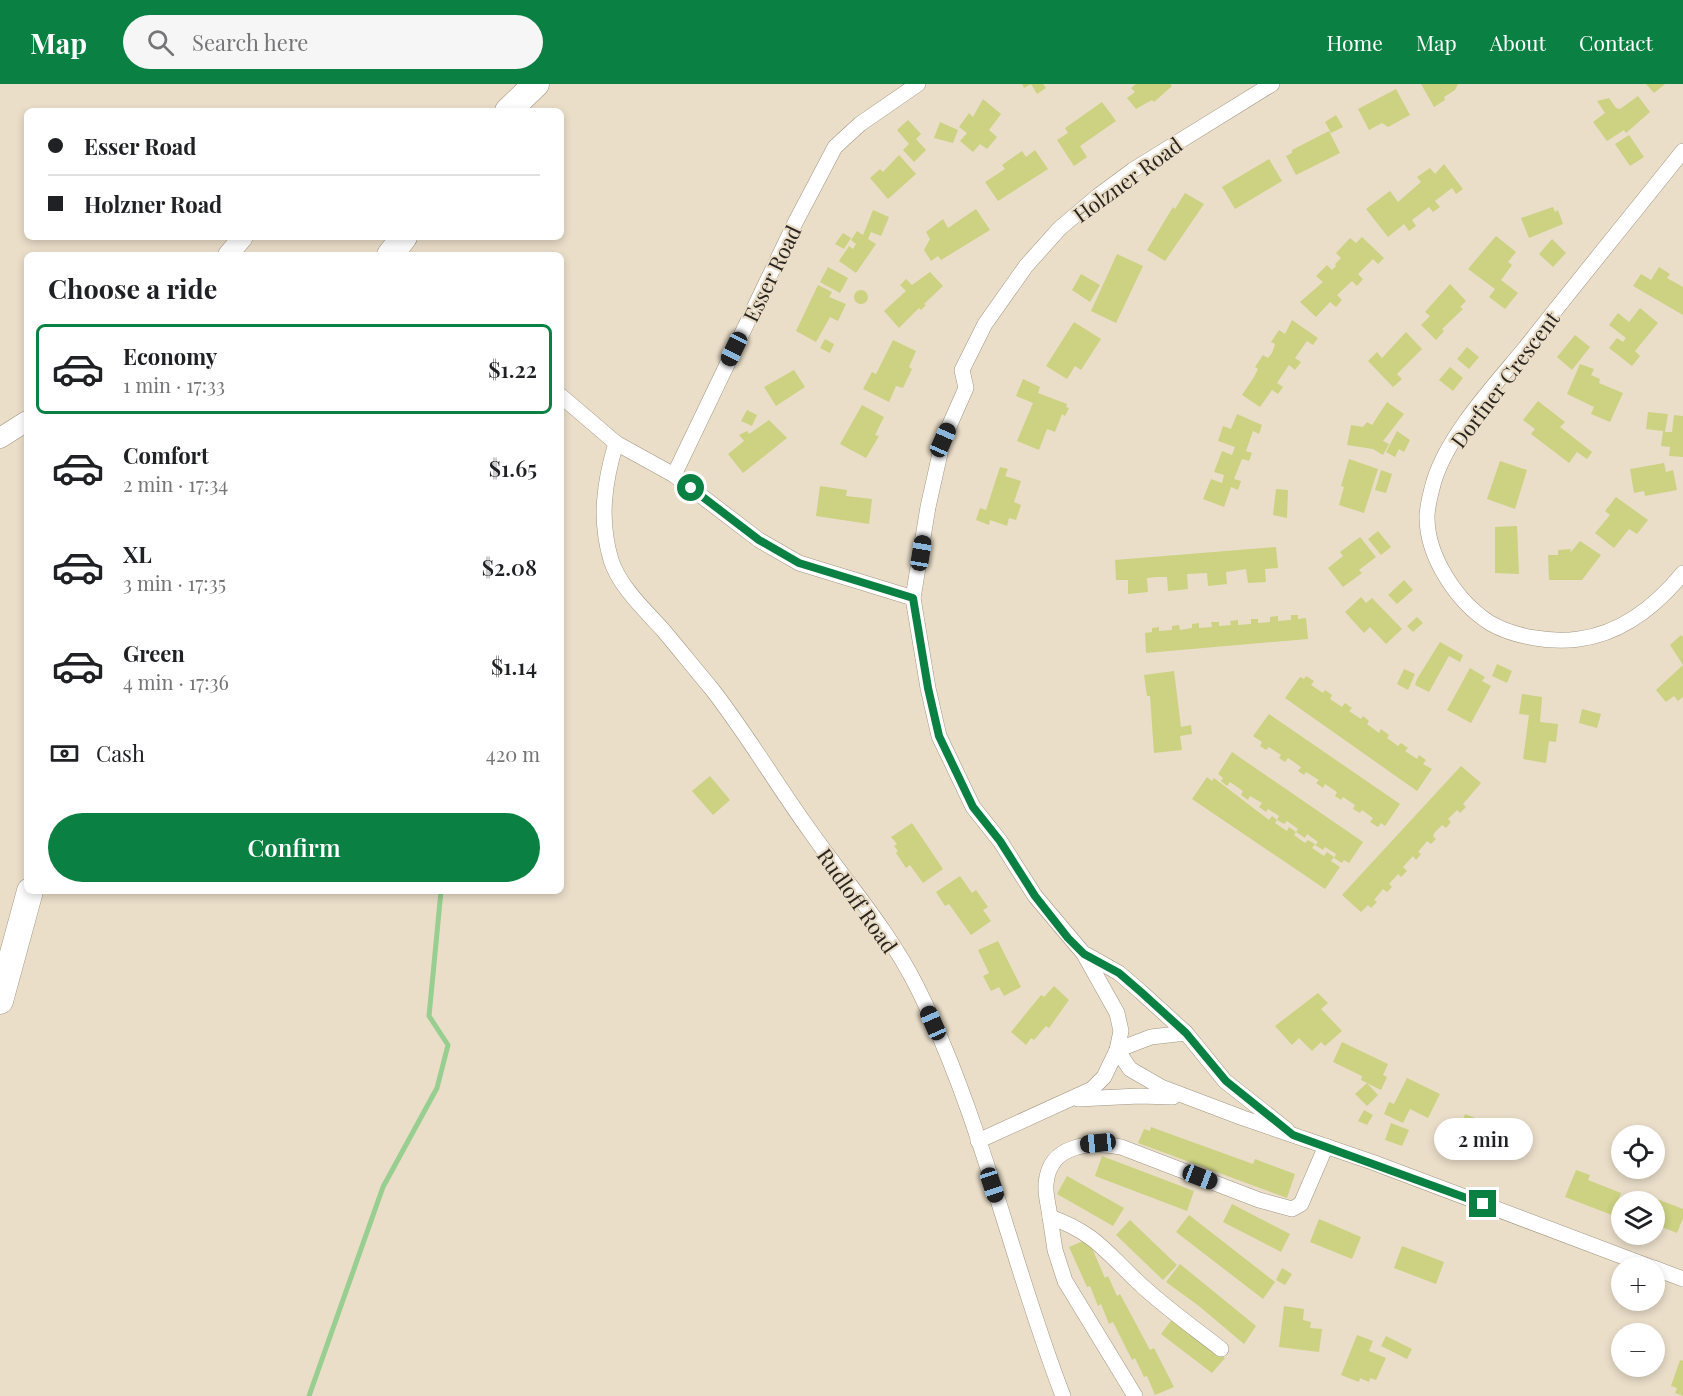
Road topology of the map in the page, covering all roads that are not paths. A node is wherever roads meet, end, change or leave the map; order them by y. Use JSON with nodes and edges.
{"nodes":[{"id":1,"x":536,"y":84,"type":"edge"},
{"id":2,"x":918,"y":84,"type":"edge"},
{"id":3,"x":1272,"y":84,"type":"edge"},
{"id":4,"x":511,"y":108,"type":"edge"},
{"id":5,"x":1683,"y":152,"type":"edge"},
{"id":6,"x":240,"y":240,"type":"edge"},
{"id":7,"x":230,"y":252,"type":"edge"},
{"id":8,"x":564,"y":399,"type":"edge"},
{"id":9,"x":24,"y":423,"type":"edge"},
{"id":10,"x":0,"y":438,"type":"edge"},
{"id":11,"x":616,"y":443,"type":"junction"},
{"id":12,"x":674,"y":475,"type":"junction"},
{"id":13,"x":1683,"y":573,"type":"edge"},
{"id":14,"x":913,"y":598,"type":"junction"},
{"id":15,"x":29,"y":894,"type":"edge"},
{"id":16,"x":1084,"y":954,"type":"junction"},
{"id":17,"x":0,"y":1001,"type":"edge"},
{"id":18,"x":1186,"y":1033,"type":"junction"},
{"id":19,"x":1117,"y":1050,"type":"junction"},
{"id":20,"x":1072,"y":1100,"type":"junction"},
{"id":21,"x":1197,"y":1101,"type":"junction"},
{"id":22,"x":1293,"y":1135,"type":"junction"},
{"id":23,"x":978,"y":1142,"type":"junction"},
{"id":24,"x":1326,"y":1146,"type":"junction"},
{"id":25,"x":1050,"y":1217,"type":"junction"},
{"id":26,"x":1624,"y":1257,"type":"edge"},
{"id":27,"x":1665,"y":1272,"type":"edge"},
{"id":28,"x":1683,"y":1279,"type":"edge"},
{"id":29,"x":1221,"y":1349,"type":"dead end"},
{"id":30,"x":1063,"y":1396,"type":"edge"},
{"id":31,"x":1136,"y":1396,"type":"edge"}],
"edges":[{"from":1,"to":4,"type":"highway"},
{"from":2,"to":12,"type":"street","name":"Esser Road"},
{"from":3,"to":14,"type":"street","name":"Holzner Road"},
{"from":5,"to":13,"type":"street","name":"Dorfner Crescent"},
{"from":6,"to":7,"type":"street"},
{"from":8,"to":11,"type":"street"},
{"from":9,"to":10,"type":"street"},
{"from":11,"to":12,"type":"street"},
{"from":11,"to":23,"type":"street","name":"Rudloff Road"},
{"from":12,"to":14,"type":"street"},
{"from":14,"to":16,"type":"street","name":"Holzner Road"},
{"from":15,"to":17,"type":"highway"},
{"from":16,"to":18,"type":"street"},
{"from":16,"to":19,"type":"street","name":"Holzner Road"},
{"from":18,"to":19,"type":"street"},
{"from":18,"to":22,"type":"street"},
{"from":19,"to":20,"type":"street","name":"Holzner Road"},
{"from":19,"to":21,"type":"street"},
{"from":20,"to":21,"type":"street"},
{"from":20,"to":23,"type":"street","name":"Holzner Road"},
{"from":21,"to":22,"type":"street"},
{"from":22,"to":24,"type":"street"},
{"from":23,"to":30,"type":"street","name":"Rudloff Road"},
{"from":24,"to":25,"type":"street"},
{"from":24,"to":26,"type":"street"},
{"from":25,"to":29,"type":"street"},
{"from":25,"to":31,"type":"street"},
{"from":27,"to":28,"type":"street"}]}
